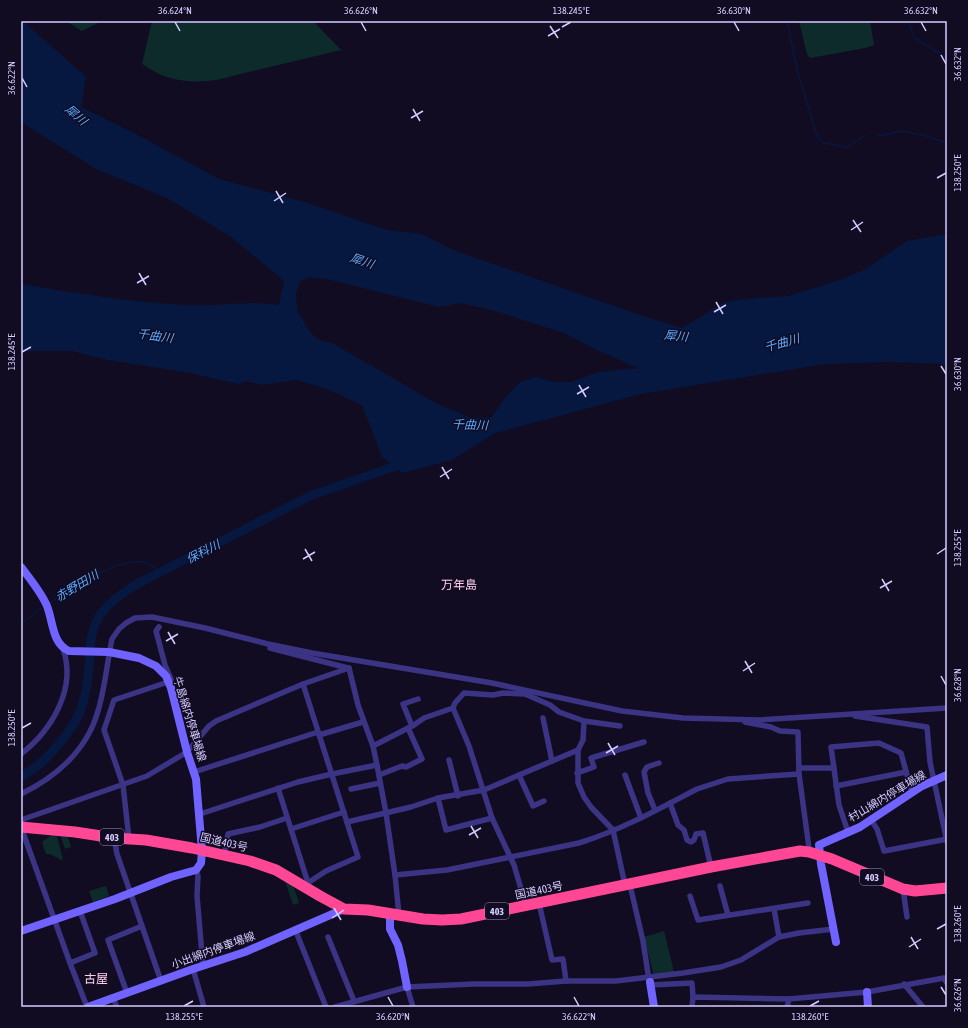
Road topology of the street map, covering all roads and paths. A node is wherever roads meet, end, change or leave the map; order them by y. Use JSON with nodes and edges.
{"nodes":[{"id":1,"x":21,"y":567,"type":"edge"},
{"id":2,"x":159,"y":627,"type":"dead end"},
{"id":3,"x":268,"y":644,"type":"junction"},
{"id":4,"x":66,"y":650,"type":"junction"},
{"id":5,"x":109,"y":652,"type":"junction"},
{"id":6,"x":349,"y":668,"type":"junction"},
{"id":7,"x":168,"y":682,"type":"junction"},
{"id":8,"x":303,"y":684,"type":"junction"},
{"id":9,"x":525,"y":692,"type":"junction"},
{"id":10,"x":174,"y":697,"type":"junction"},
{"id":11,"x":418,"y":699,"type":"dead end"},
{"id":12,"x":453,"y":708,"type":"junction"},
{"id":13,"x":947,"y":708,"type":"edge"},
{"id":14,"x":844,"y":714,"type":"junction"},
{"id":15,"x":543,"y":718,"type":"dead end"},
{"id":16,"x":745,"y":720,"type":"junction"},
{"id":17,"x":584,"y":721,"type":"junction"},
{"id":18,"x":363,"y":722,"type":"junction"},
{"id":19,"x":620,"y":726,"type":"dead end"},
{"id":20,"x":410,"y":727,"type":"junction"},
{"id":21,"x":319,"y":733,"type":"junction"},
{"id":22,"x":644,"y":742,"type":"dead end"},
{"id":23,"x":373,"y":746,"type":"junction"},
{"id":24,"x":578,"y":750,"type":"junction"},
{"id":25,"x":187,"y":752,"type":"junction"},
{"id":26,"x":21,"y":754,"type":"edge"},
{"id":27,"x":449,"y":760,"type":"dead end"},
{"id":28,"x":552,"y":761,"type":"junction"},
{"id":29,"x":659,"y":763,"type":"dead end"},
{"id":30,"x":377,"y":765,"type":"junction"},
{"id":31,"x":834,"y":768,"type":"junction"},
{"id":32,"x":800,"y":771,"type":"junction"},
{"id":33,"x":194,"y":772,"type":"junction"},
{"id":34,"x":906,"y":772,"type":"junction"},
{"id":35,"x":578,"y":773,"type":"junction"},
{"id":36,"x":332,"y":774,"type":"junction"},
{"id":37,"x":379,"y":775,"type":"junction"},
{"id":38,"x":519,"y":775,"type":"junction"},
{"id":39,"x":626,"y":775,"type":"dead end"},
{"id":40,"x":947,"y":775,"type":"edge"},
{"id":41,"x":934,"y":780,"type":"junction"},
{"id":42,"x":380,"y":783,"type":"junction"},
{"id":43,"x":123,"y":785,"type":"junction"},
{"id":44,"x":836,"y":786,"type":"junction"},
{"id":45,"x":278,"y":788,"type":"junction"},
{"id":46,"x":351,"y":789,"type":"dead end"},
{"id":47,"x":484,"y":790,"type":"junction"},
{"id":48,"x":912,"y":793,"type":"junction"},
{"id":49,"x":21,"y":794,"type":"edge"},
{"id":50,"x":458,"y":796,"type":"junction"},
{"id":51,"x":438,"y":798,"type":"junction"},
{"id":52,"x":544,"y":801,"type":"dead end"},
{"id":53,"x":670,"y":803,"type":"junction"},
{"id":54,"x":655,"y":810,"type":"junction"},
{"id":55,"x":344,"y":812,"type":"junction"},
{"id":56,"x":386,"y":813,"type":"junction"},
{"id":57,"x":200,"y":814,"type":"junction"},
{"id":58,"x":287,"y":818,"type":"junction"},
{"id":59,"x":492,"y":818,"type":"junction"},
{"id":60,"x":641,"y":818,"type":"junction"},
{"id":61,"x":21,"y":820,"type":"edge"},
{"id":62,"x":871,"y":820,"type":"junction"},
{"id":63,"x":347,"y":822,"type":"junction"},
{"id":64,"x":21,"y":827,"type":"edge"},
{"id":65,"x":291,"y":829,"type":"junction"},
{"id":66,"x":613,"y":830,"type":"junction"},
{"id":67,"x":848,"y":832,"type":"junction"},
{"id":68,"x":114,"y":838,"type":"junction"},
{"id":69,"x":129,"y":839,"type":"junction"},
{"id":70,"x":947,"y":840,"type":"edge"},
{"id":71,"x":804,"y":850,"type":"junction"},
{"id":72,"x":820,"y":850,"type":"junction"},
{"id":73,"x":202,"y":851,"type":"junction"},
{"id":74,"x":224,"y":856,"type":"junction"},
{"id":75,"x":510,"y":857,"type":"junction"},
{"id":76,"x":711,"y":867,"type":"junction"},
{"id":77,"x":196,"y":870,"type":"junction"},
{"id":78,"x":395,"y":875,"type":"junction"},
{"id":79,"x":305,"y":884,"type":"junction"},
{"id":80,"x":627,"y":885,"type":"junction"},
{"id":81,"x":720,"y":886,"type":"dead end"},
{"id":82,"x":947,"y":888,"type":"edge"},
{"id":83,"x":903,"y":889,"type":"junction"},
{"id":84,"x":131,"y":893,"type":"junction"},
{"id":85,"x":690,"y":896,"type":"dead end"},
{"id":86,"x":539,"y":903,"type":"junction"},
{"id":87,"x":808,"y":903,"type":"dead end"},
{"id":88,"x":526,"y":906,"type":"junction"},
{"id":89,"x":774,"y":908,"type":"junction"},
{"id":90,"x":344,"y":909,"type":"junction"},
{"id":91,"x":80,"y":911,"type":"junction"},
{"id":92,"x":395,"y":914,"type":"junction"},
{"id":93,"x":728,"y":915,"type":"junction"},
{"id":94,"x":907,"y":917,"type":"dead end"},
{"id":95,"x":54,"y":919,"type":"junction"},
{"id":96,"x":142,"y":926,"type":"junction"},
{"id":97,"x":834,"y":929,"type":"junction"},
{"id":98,"x":295,"y":930,"type":"junction"},
{"id":99,"x":21,"y":931,"type":"edge"},
{"id":100,"x":328,"y":937,"type":"dead end"},
{"id":101,"x":779,"y":937,"type":"junction"},
{"id":102,"x":836,"y":942,"type":"dead end"},
{"id":103,"x":70,"y":963,"type":"junction"},
{"id":104,"x":203,"y":966,"type":"junction"},
{"id":105,"x":193,"y":969,"type":"junction"},
{"id":106,"x":161,"y":981,"type":"junction"},
{"id":107,"x":566,"y":981,"type":"junction"},
{"id":108,"x":650,"y":982,"type":"junction"},
{"id":109,"x":947,"y":982,"type":"edge"},
{"id":110,"x":904,"y":984,"type":"junction"},
{"id":111,"x":407,"y":987,"type":"junction"},
{"id":112,"x":867,"y":992,"type":"junction"},
{"id":113,"x":127,"y":993,"type":"junction"},
{"id":114,"x":693,"y":997,"type":"junction"},
{"id":115,"x":114,"y":998,"type":"junction"},
{"id":116,"x":789,"y":999,"type":"junction"},
{"id":117,"x":354,"y":1002,"type":"junction"},
{"id":118,"x":87,"y":1007,"type":"edge"},
{"id":119,"x":117,"y":1007,"type":"edge"},
{"id":120,"x":204,"y":1007,"type":"edge"},
{"id":121,"x":326,"y":1007,"type":"edge"},
{"id":122,"x":335,"y":1007,"type":"edge"},
{"id":123,"x":412,"y":1007,"type":"edge"},
{"id":124,"x":654,"y":1007,"type":"edge"},
{"id":125,"x":692,"y":1007,"type":"edge"},
{"id":126,"x":787,"y":1007,"type":"edge"},
{"id":127,"x":868,"y":1007,"type":"edge"},
{"id":128,"x":923,"y":1007,"type":"edge"}],
"edges":[{"from":1,"to":4,"type":"main road"},
{"from":2,"to":10,"type":"street"},
{"from":3,"to":5,"type":"street"},
{"from":3,"to":6,"type":"street"},
{"from":3,"to":9,"type":"street"},
{"from":4,"to":5,"type":"main road","name":"牛島綿内停車場線"},
{"from":4,"to":26,"type":"street"},
{"from":5,"to":7,"type":"main road","name":"牛島綿内停車場線"},
{"from":5,"to":49,"type":"street"},
{"from":6,"to":8,"type":"street"},
{"from":6,"to":18,"type":"street"},
{"from":7,"to":10,"type":"main road","name":"牛島綿内停車場線"},
{"from":7,"to":43,"type":"street"},
{"from":8,"to":21,"type":"street"},
{"from":8,"to":25,"type":"street"},
{"from":9,"to":12,"type":"street"},
{"from":9,"to":16,"type":"street"},
{"from":9,"to":17,"type":"street"},
{"from":10,"to":25,"type":"main road","name":"牛島綿内停車場線"},
{"from":11,"to":20,"type":"street"},
{"from":12,"to":20,"type":"street"},
{"from":12,"to":47,"type":"street"},
{"from":13,"to":14,"type":"street"},
{"from":14,"to":16,"type":"street"},
{"from":14,"to":41,"type":"street"},
{"from":15,"to":28,"type":"street"},
{"from":16,"to":32,"type":"street"},
{"from":17,"to":19,"type":"street"},
{"from":17,"to":24,"type":"street"},
{"from":18,"to":21,"type":"street"},
{"from":18,"to":23,"type":"street"},
{"from":20,"to":23,"type":"street"},
{"from":20,"to":37,"type":"street"},
{"from":21,"to":33,"type":"street"},
{"from":21,"to":36,"type":"street"},
{"from":22,"to":35,"type":"street"},
{"from":23,"to":30,"type":"street"},
{"from":24,"to":28,"type":"street"},
{"from":24,"to":35,"type":"street"},
{"from":25,"to":33,"type":"main road","name":"牛島綿内停車場線"},
{"from":25,"to":43,"type":"street"},
{"from":27,"to":50,"type":"street"},
{"from":28,"to":38,"type":"street"},
{"from":29,"to":54,"type":"street"},
{"from":30,"to":36,"type":"street"},
{"from":30,"to":37,"type":"street"},
{"from":31,"to":32,"type":"street"},
{"from":31,"to":34,"type":"street"},
{"from":31,"to":44,"type":"street"},
{"from":32,"to":53,"type":"street"},
{"from":32,"to":71,"type":"street"},
{"from":33,"to":57,"type":"main road","name":"牛島綿内停車場線"},
{"from":34,"to":44,"type":"street"},
{"from":34,"to":48,"type":"street"},
{"from":35,"to":66,"type":"street"},
{"from":36,"to":45,"type":"street"},
{"from":36,"to":55,"type":"street"},
{"from":37,"to":42,"type":"street"},
{"from":38,"to":47,"type":"street"},
{"from":38,"to":52,"type":"street"},
{"from":39,"to":60,"type":"street"},
{"from":40,"to":41,"type":"main road","name":"村山綿内停車場線"},
{"from":41,"to":48,"type":"main road","name":"村山綿内停車場線"},
{"from":41,"to":70,"type":"street"},
{"from":42,"to":46,"type":"street"},
{"from":42,"to":56,"type":"street"},
{"from":43,"to":61,"type":"street"},
{"from":43,"to":69,"type":"street"},
{"from":44,"to":67,"type":"street"},
{"from":45,"to":57,"type":"street"},
{"from":45,"to":58,"type":"street"},
{"from":47,"to":50,"type":"street"},
{"from":47,"to":59,"type":"street"},
{"from":48,"to":62,"type":"main road","name":"村山綿内停車場線"},
{"from":50,"to":51,"type":"street"},
{"from":51,"to":56,"type":"street"},
{"from":51,"to":59,"type":"street"},
{"from":53,"to":54,"type":"street"},
{"from":53,"to":76,"type":"street"},
{"from":54,"to":60,"type":"street"},
{"from":55,"to":63,"type":"street"},
{"from":55,"to":65,"type":"street"},
{"from":56,"to":63,"type":"street"},
{"from":56,"to":78,"type":"street"},
{"from":57,"to":73,"type":"main road","name":"牛島綿内停車場線"},
{"from":58,"to":65,"type":"street"},
{"from":58,"to":74,"type":"street"},
{"from":59,"to":75,"type":"street"},
{"from":60,"to":66,"type":"street"},
{"from":62,"to":67,"type":"main road","name":"村山綿内停車場線"},
{"from":62,"to":70,"type":"street"},
{"from":63,"to":79,"type":"street"},
{"from":64,"to":68,"type":"highway","name":"国道403号","number":"403"},
{"from":64,"to":95,"type":"street"},
{"from":65,"to":79,"type":"street"},
{"from":66,"to":75,"type":"street"},
{"from":66,"to":80,"type":"street"},
{"from":67,"to":72,"type":"main road","name":"村山綿内停車場線"},
{"from":68,"to":69,"type":"highway","name":"国道403号","number":"403"},
{"from":68,"to":84,"type":"street"},
{"from":69,"to":73,"type":"highway","name":"国道403号","number":"403"},
{"from":71,"to":72,"type":"highway","name":"国道403号","number":"403"},
{"from":71,"to":76,"type":"highway","name":"国道403号","number":"403"},
{"from":72,"to":83,"type":"highway","name":"国道403号","number":"403"},
{"from":72,"to":97,"type":"main road"},
{"from":73,"to":74,"type":"highway","name":"国道403号","number":"403"},
{"from":73,"to":77,"type":"main road"},
{"from":74,"to":79,"type":"highway","name":"国道403号","number":"403"},
{"from":75,"to":78,"type":"street"},
{"from":75,"to":88,"type":"street"},
{"from":76,"to":80,"type":"highway","name":"国道403号","number":"403"},
{"from":77,"to":84,"type":"main road"},
{"from":77,"to":104,"type":"street"},
{"from":78,"to":92,"type":"street"},
{"from":79,"to":90,"type":"highway","name":"国道403号","number":"403"},
{"from":80,"to":86,"type":"highway","name":"国道403号","number":"403"},
{"from":80,"to":108,"type":"street"},
{"from":81,"to":93,"type":"street"},
{"from":82,"to":83,"type":"highway","name":"国道403号","number":"403"},
{"from":83,"to":94,"type":"street"},
{"from":84,"to":91,"type":"main road"},
{"from":84,"to":96,"type":"street"},
{"from":85,"to":93,"type":"street"},
{"from":86,"to":88,"type":"highway","name":"国道403号","number":"403"},
{"from":86,"to":107,"type":"street"},
{"from":87,"to":89,"type":"street"},
{"from":88,"to":92,"type":"highway","name":"国道403号","number":"403"},
{"from":89,"to":93,"type":"street"},
{"from":89,"to":101,"type":"street"},
{"from":90,"to":92,"type":"highway","name":"国道403号","number":"403"},
{"from":90,"to":98,"type":"main road","name":"小出綿内停車場線"},
{"from":91,"to":95,"type":"main road"},
{"from":91,"to":103,"type":"street"},
{"from":92,"to":111,"type":"main road"},
{"from":95,"to":99,"type":"main road"},
{"from":95,"to":103,"type":"street"},
{"from":96,"to":106,"type":"street"},
{"from":96,"to":113,"type":"street"},
{"from":97,"to":101,"type":"street"},
{"from":97,"to":102,"type":"main road"},
{"from":98,"to":104,"type":"main road","name":"小出綿内停車場線"},
{"from":98,"to":121,"type":"street"},
{"from":100,"to":117,"type":"street"},
{"from":101,"to":108,"type":"street"},
{"from":103,"to":118,"type":"street"},
{"from":104,"to":105,"type":"main road","name":"小出綿内停車場線"},
{"from":105,"to":106,"type":"main road","name":"小出綿内停車場線"},
{"from":105,"to":120,"type":"street"},
{"from":106,"to":113,"type":"main road","name":"小出綿内停車場線"},
{"from":107,"to":108,"type":"street"},
{"from":107,"to":111,"type":"street"},
{"from":108,"to":114,"type":"street"},
{"from":108,"to":124,"type":"main road"},
{"from":109,"to":110,"type":"street"},
{"from":110,"to":112,"type":"street"},
{"from":110,"to":128,"type":"street"},
{"from":111,"to":117,"type":"street"},
{"from":111,"to":123,"type":"street"},
{"from":112,"to":116,"type":"street"},
{"from":112,"to":127,"type":"main road"},
{"from":113,"to":115,"type":"main road","name":"小出綿内停車場線"},
{"from":114,"to":116,"type":"street"},
{"from":114,"to":125,"type":"street"},
{"from":115,"to":118,"type":"main road","name":"小出綿内停車場線"},
{"from":115,"to":119,"type":"street"},
{"from":116,"to":126,"type":"street"},
{"from":117,"to":122,"type":"street"}]}
